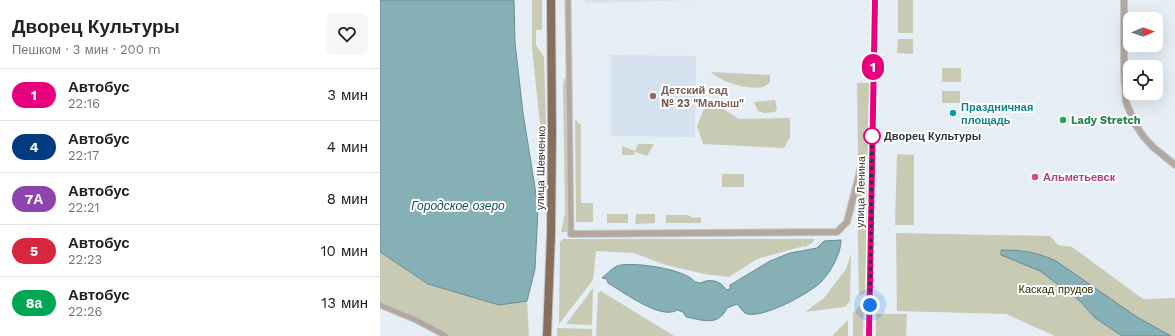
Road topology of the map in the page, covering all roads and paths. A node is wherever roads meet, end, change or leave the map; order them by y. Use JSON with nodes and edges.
{"nodes":[{"id":1,"x":551,"y":0,"type":"edge"},
{"id":2,"x":568,"y":0,"type":"edge"},
{"id":3,"x":875,"y":0,"type":"edge"},
{"id":4,"x":1124,"y":0,"type":"edge"},
{"id":5,"x":1175,"y":165,"type":"edge"},
{"id":6,"x":872,"y":167,"type":"junction"},
{"id":7,"x":571,"y":234,"type":"joint"},
{"id":8,"x":380,"y":305,"type":"edge"},
{"id":9,"x":446,"y":336,"type":"edge"},
{"id":10,"x":547,"y":336,"type":"edge"},
{"id":11,"x":869,"y":336,"type":"edge"}],
"edges":[{"from":1,"to":10,"type":"main road","name":"улица Шевченко"},
{"from":2,"to":7,"type":"street"},
{"from":3,"to":6,"type":"main road","name":"улица Ленина"},
{"from":4,"to":5,"type":"street"},
{"from":6,"to":7,"type":"street"},
{"from":6,"to":11,"type":"main road","name":"улица Ленина"},
{"from":8,"to":9,"type":"street"}]}
